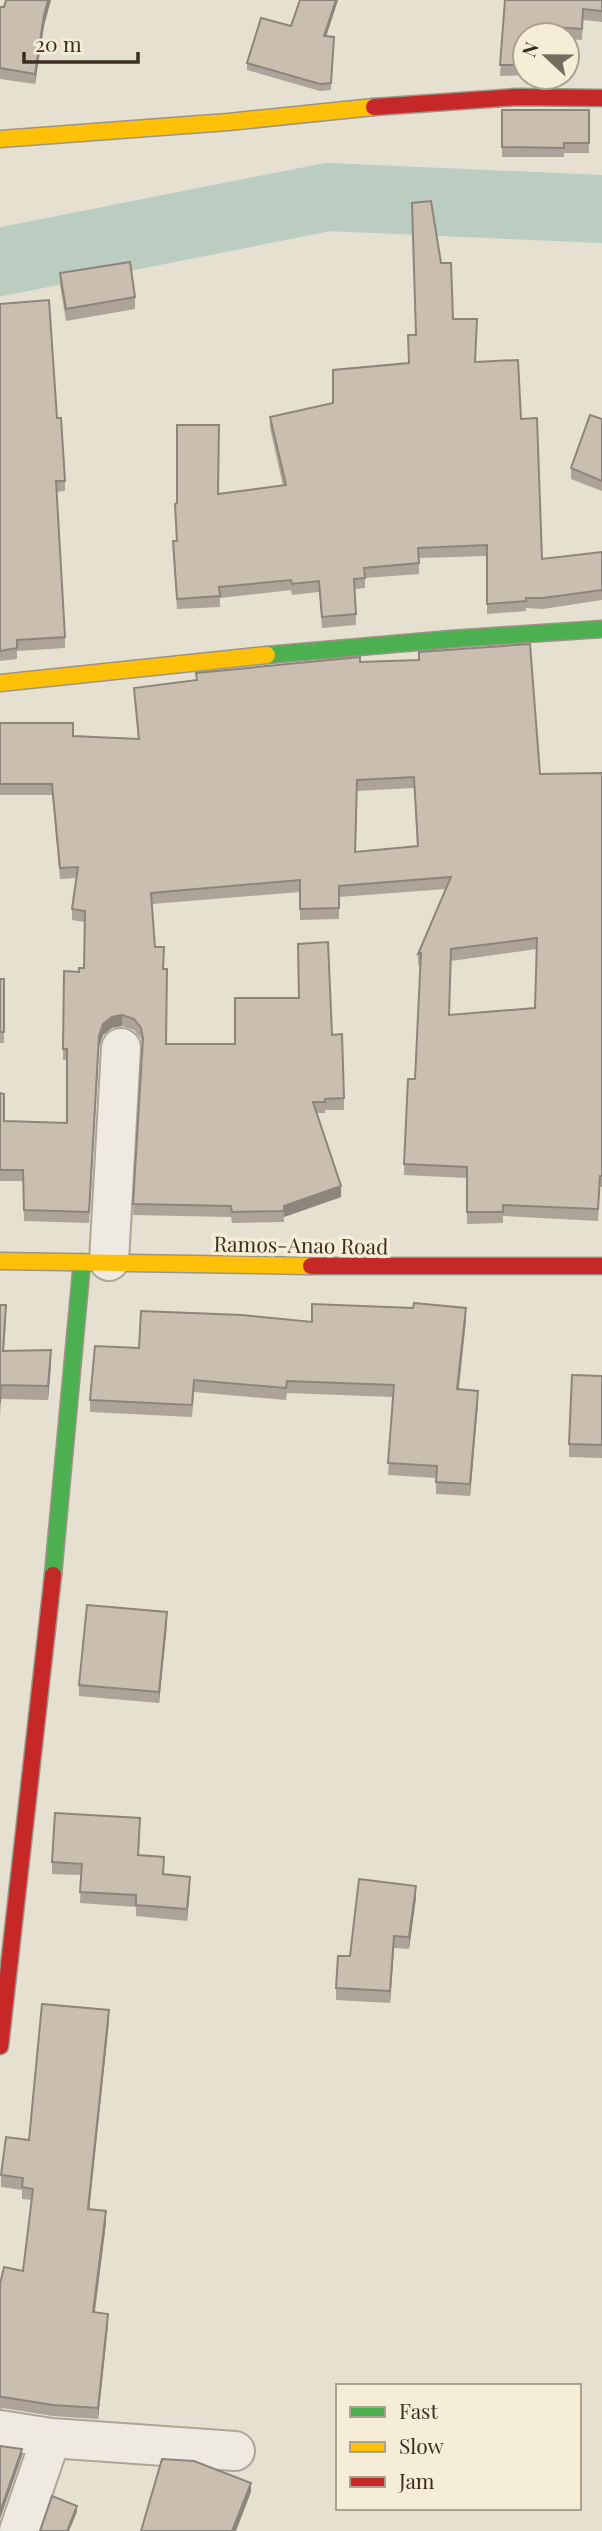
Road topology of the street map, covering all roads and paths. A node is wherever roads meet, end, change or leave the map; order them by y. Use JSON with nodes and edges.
{"nodes":[{"id":1,"x":602,"y":98,"type":"edge"},
{"id":2,"x":0,"y":139,"type":"edge"},
{"id":3,"x":602,"y":629,"type":"edge"},
{"id":4,"x":0,"y":683,"type":"edge"},
{"id":5,"x":121,"y":1048,"type":"dead end"},
{"id":6,"x":0,"y":1261,"type":"edge"},
{"id":7,"x":96,"y":1261,"type":"junction"},
{"id":8,"x":602,"y":1266,"type":"edge"},
{"id":9,"x":0,"y":2046,"type":"edge"},
{"id":10,"x":0,"y":2430,"type":"edge"},
{"id":11,"x":51,"y":2438,"type":"junction"},
{"id":12,"x":235,"y":2451,"type":"dead end"},
{"id":13,"x":19,"y":2531,"type":"edge"}],
"edges":[{"from":1,"to":2,"type":"street"},
{"from":3,"to":4,"type":"street"},
{"from":5,"to":7,"type":"street"},
{"from":6,"to":7,"type":"street","name":"Ramos-Anao Road"},
{"from":7,"to":8,"type":"street","name":"Ramos-Anao Road"},
{"from":7,"to":9,"type":"street"},
{"from":10,"to":11,"type":"street"},
{"from":11,"to":12,"type":"street"},
{"from":11,"to":13,"type":"street"}]}
